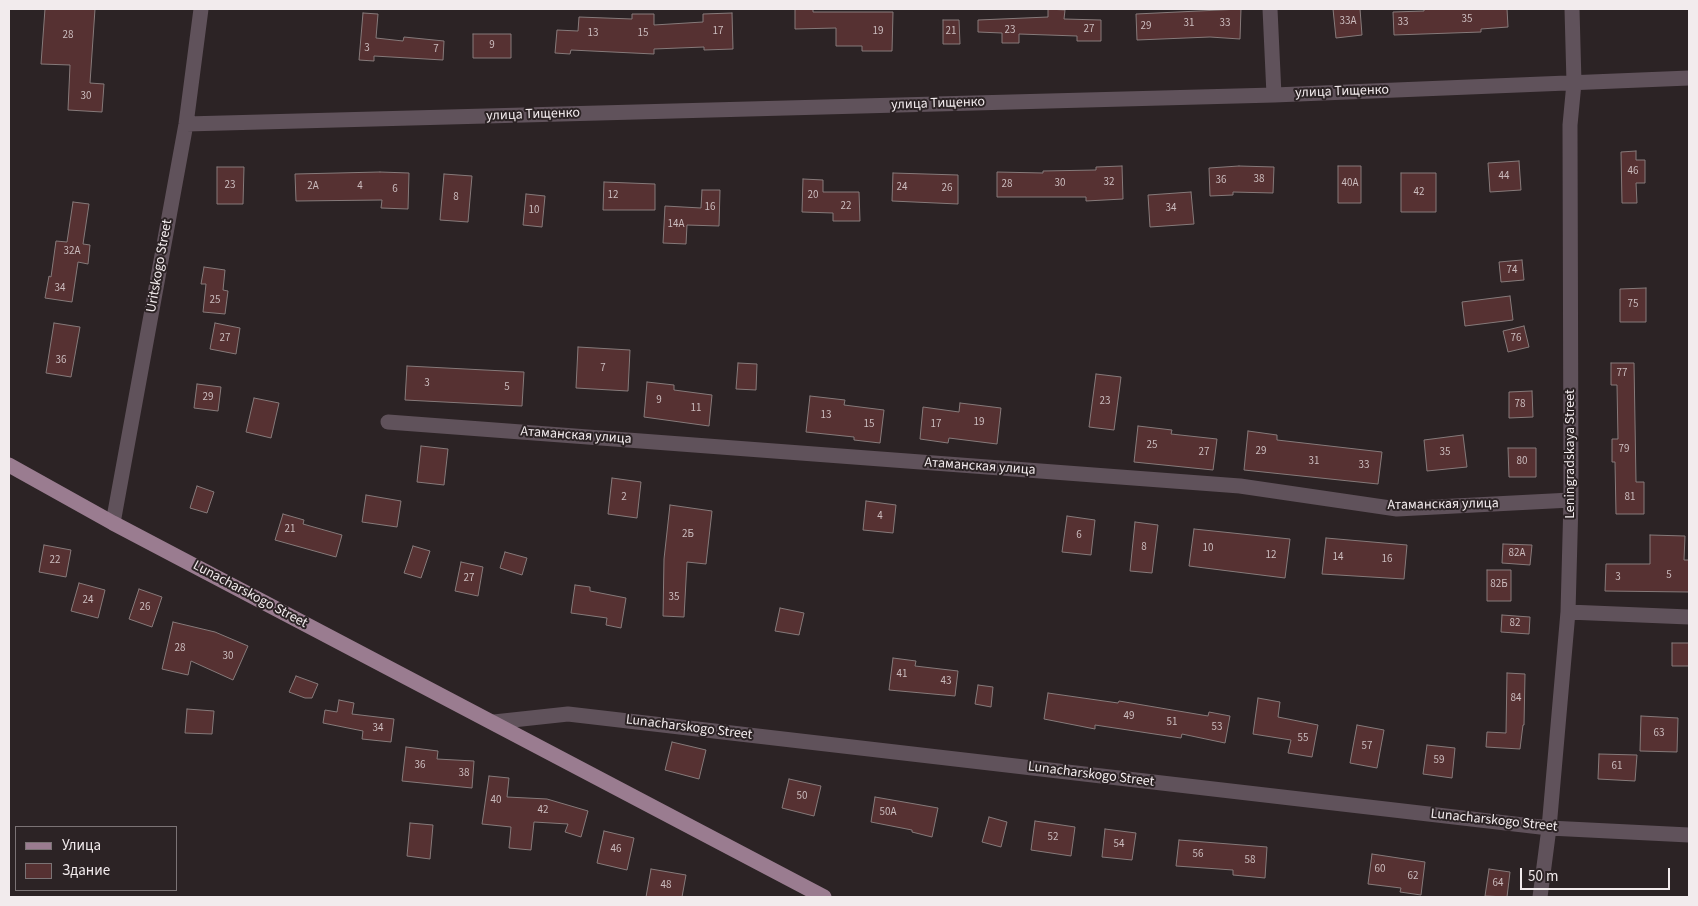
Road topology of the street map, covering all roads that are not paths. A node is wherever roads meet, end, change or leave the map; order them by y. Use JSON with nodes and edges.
{"nodes":[{"id":1,"x":202,"y":9,"type":"edge"},
{"id":2,"x":1270,"y":9,"type":"edge"},
{"id":3,"x":1572,"y":9,"type":"edge"},
{"id":4,"x":1689,"y":78,"type":"edge"},
{"id":5,"x":1574,"y":83,"type":"junction"},
{"id":6,"x":1274,"y":95,"type":"junction"},
{"id":7,"x":186,"y":124,"type":"junction"},
{"id":8,"x":388,"y":422,"type":"dead end"},
{"id":9,"x":9,"y":465,"type":"edge"},
{"id":10,"x":1571,"y":500,"type":"junction"},
{"id":11,"x":113,"y":523,"type":"junction"},
{"id":12,"x":1568,"y":612,"type":"junction"},
{"id":13,"x":1689,"y":617,"type":"edge"},
{"id":14,"x":494,"y":722,"type":"junction"},
{"id":15,"x":1549,"y":828,"type":"junction"},
{"id":16,"x":1689,"y":835,"type":"edge"},
{"id":17,"x":824,"y":897,"type":"edge"},
{"id":18,"x":1540,"y":897,"type":"edge"}],
"edges":[{"from":1,"to":7,"type":"street","name":"Uritskogo Street"},
{"from":2,"to":6,"type":"street"},
{"from":3,"to":5,"type":"street","name":"Leningradskaya Street"},
{"from":4,"to":5,"type":"street","name":"улица Тищенко"},
{"from":5,"to":6,"type":"street","name":"улица Тищенко"},
{"from":5,"to":10,"type":"street","name":"Leningradskaya Street"},
{"from":6,"to":7,"type":"street","name":"улица Тищенко"},
{"from":7,"to":11,"type":"street","name":"Uritskogo Street"},
{"from":8,"to":10,"type":"street","name":"Атаманская улица"},
{"from":9,"to":11,"type":"main road","name":"Lunacharskogo Street"},
{"from":10,"to":12,"type":"street","name":"Leningradskaya Street"},
{"from":11,"to":14,"type":"main road","name":"Lunacharskogo Street"},
{"from":12,"to":13,"type":"street"},
{"from":12,"to":15,"type":"street","name":"Leningradskaya Street"},
{"from":14,"to":15,"type":"street","name":"Lunacharskogo Street"},
{"from":14,"to":17,"type":"main road","name":"Lunacharskogo Street"},
{"from":15,"to":16,"type":"street","name":"Lunacharskogo Street"},
{"from":15,"to":18,"type":"street","name":"Leningradskaya Street"}]}
